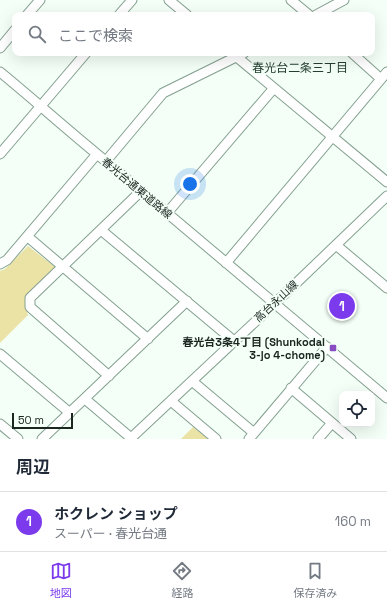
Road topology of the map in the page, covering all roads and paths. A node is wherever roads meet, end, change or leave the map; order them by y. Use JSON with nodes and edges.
{"nodes":[{"id":1,"x":40,"y":0,"type":"edge"},
{"id":2,"x":132,"y":0,"type":"edge"},
{"id":3,"x":169,"y":0,"type":"edge"},
{"id":4,"x":292,"y":0,"type":"edge"},
{"id":5,"x":344,"y":0,"type":"edge"},
{"id":6,"x":30,"y":12,"type":"edge"},
{"id":7,"x":122,"y":12,"type":"edge"},
{"id":8,"x":183,"y":12,"type":"edge"},
{"id":9,"x":306,"y":12,"type":"edge"},
{"id":10,"x":322,"y":12,"type":"edge"},
{"id":11,"x":12,"y":34,"type":"edge"},
{"id":12,"x":0,"y":48,"type":"edge"},
{"id":13,"x":83,"y":56,"type":"edge"},
{"id":14,"x":234,"y":56,"type":"edge"},
{"id":15,"x":240,"y":56,"type":"edge"},
{"id":16,"x":356,"y":56,"type":"edge"},
{"id":17,"x":0,"y":72,"type":"edge"},
{"id":18,"x":384,"y":75,"type":"edge"},
{"id":19,"x":274,"y":88,"type":"junction"},
{"id":20,"x":41,"y":105,"type":"junction"},
{"id":21,"x":332,"y":137,"type":"junction"},
{"id":22,"x":0,"y":154,"type":"edge"},
{"id":23,"x":97,"y":154,"type":"junction"},
{"id":24,"x":106,"y":161,"type":"junction"},
{"id":25,"x":387,"y":182,"type":"edge"},
{"id":26,"x":141,"y":191,"type":"junction"},
{"id":27,"x":387,"y":196,"type":"edge"},
{"id":28,"x":167,"y":213,"type":"junction"},
{"id":29,"x":101,"y":230,"type":"junction"},
{"id":30,"x":28,"y":237,"type":"junction"},
{"id":31,"x":336,"y":245,"type":"junction"},
{"id":32,"x":226,"y":263,"type":"junction"},
{"id":33,"x":0,"y":264,"type":"edge"},
{"id":34,"x":62,"y":267,"type":"junction"},
{"id":35,"x":387,"y":288,"type":"edge"},
{"id":36,"x":187,"y":301,"type":"junction"},
{"id":37,"x":274,"y":303,"type":"junction"},
{"id":38,"x":148,"y":339,"type":"junction"},
{"id":39,"x":234,"y":340,"type":"junction"},
{"id":40,"x":327,"y":347,"type":"junction"},
{"id":41,"x":0,"y":354,"type":"edge"},
{"id":42,"x":109,"y":376,"type":"junction"},
{"id":43,"x":192,"y":381,"type":"junction"},
{"id":44,"x":291,"y":388,"type":"junction"},
{"id":45,"x":387,"y":398,"type":"edge"},
{"id":46,"x":85,"y":399,"type":"junction"},
{"id":47,"x":170,"y":401,"type":"junction"},
{"id":48,"x":70,"y":412,"type":"junction"},
{"id":49,"x":332,"y":423,"type":"junction"},
{"id":50,"x":0,"y":424,"type":"edge"},
{"id":51,"x":251,"y":436,"type":"edge"},
{"id":52,"x":18,"y":439,"type":"edge"},
{"id":53,"x":42,"y":439,"type":"edge"},
{"id":54,"x":131,"y":439,"type":"edge"},
{"id":55,"x":216,"y":439,"type":"edge"},
{"id":56,"x":318,"y":439,"type":"edge"},
{"id":57,"x":351,"y":439,"type":"edge"}],
"edges":[{"from":1,"to":6,"type":"street"},
{"from":2,"to":7,"type":"street"},
{"from":3,"to":8,"type":"street"},
{"from":4,"to":9,"type":"street"},
{"from":5,"to":10,"type":"street"},
{"from":11,"to":12,"type":"street"},
{"from":13,"to":20,"type":"street"},
{"from":14,"to":24,"type":"street"},
{"from":15,"to":19,"type":"street"},
{"from":16,"to":18,"type":"street"},
{"from":17,"to":20,"type":"street","name":"春光台通東道路線"},
{"from":18,"to":21,"type":"street"},
{"from":19,"to":21,"type":"street"},
{"from":19,"to":28,"type":"street"},
{"from":20,"to":22,"type":"street"},
{"from":20,"to":23,"type":"street","name":"春光台通東道路線"},
{"from":21,"to":25,"type":"street"},
{"from":21,"to":32,"type":"street"},
{"from":23,"to":24,"type":"street","name":"春光台通東道路線"},
{"from":23,"to":30,"type":"street"},
{"from":24,"to":26,"type":"street","name":"春光台通東道路線"},
{"from":26,"to":28,"type":"street","name":"春光台通東道路線"},
{"from":26,"to":29,"type":"street"},
{"from":27,"to":31,"type":"street","name":"高台永山線"},
{"from":28,"to":32,"type":"street","name":"春光台通東道路線"},
{"from":29,"to":34,"type":"street"},
{"from":29,"to":36,"type":"street"},
{"from":30,"to":33,"type":"street"},
{"from":30,"to":34,"type":"street"},
{"from":31,"to":35,"type":"street"},
{"from":31,"to":37,"type":"street","name":"高台永山線"},
{"from":32,"to":37,"type":"street","name":"春光台通東道路線"},
{"from":34,"to":38,"type":"street"},
{"from":34,"to":42,"type":"street"},
{"from":36,"to":38,"type":"street"},
{"from":36,"to":39,"type":"street"},
{"from":37,"to":39,"type":"street","name":"高台永山線"},
{"from":37,"to":40,"type":"street","name":"春光台通東道路線"},
{"from":38,"to":42,"type":"street"},
{"from":39,"to":43,"type":"street","name":"高台永山線"},
{"from":40,"to":44,"type":"street"},
{"from":40,"to":45,"type":"street","name":"春光台通東道路線"},
{"from":41,"to":48,"type":"street"},
{"from":42,"to":46,"type":"street"},
{"from":43,"to":47,"type":"street","name":"高台永山線"},
{"from":43,"to":51,"type":"street"},
{"from":44,"to":49,"type":"street"},
{"from":44,"to":51,"type":"street"},
{"from":46,"to":48,"type":"street"},
{"from":46,"to":54,"type":"street"},
{"from":47,"to":54,"type":"street","name":"高台永山線"},
{"from":47,"to":55,"type":"street"},
{"from":48,"to":53,"type":"street"},
{"from":49,"to":56,"type":"street"},
{"from":49,"to":57,"type":"street"},
{"from":50,"to":52,"type":"street"}]}
